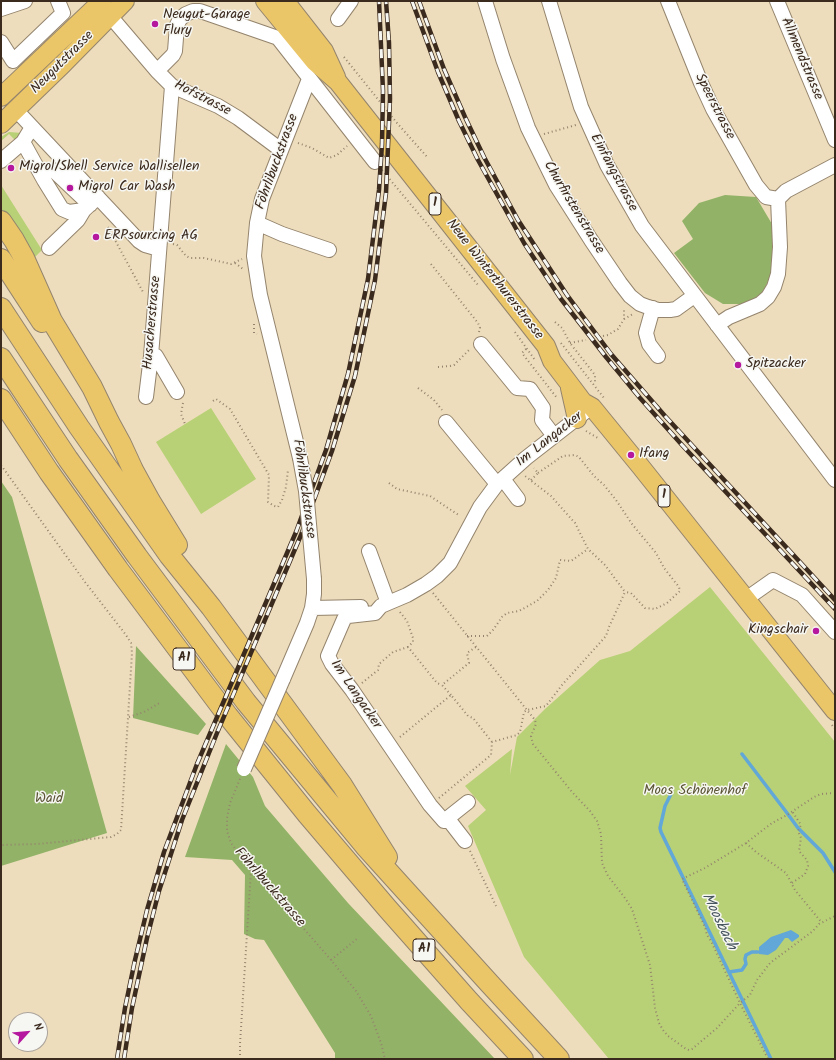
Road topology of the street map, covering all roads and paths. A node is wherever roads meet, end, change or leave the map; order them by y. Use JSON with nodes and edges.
{"nodes":[{"id":1,"x":25,"y":1,"type":"edge"},
{"id":2,"x":58,"y":1,"type":"edge"},
{"id":3,"x":125,"y":1,"type":"edge"},
{"id":4,"x":265,"y":1,"type":"edge"},
{"id":5,"x":284,"y":1,"type":"edge"},
{"id":6,"x":351,"y":1,"type":"edge"},
{"id":7,"x":485,"y":1,"type":"edge"},
{"id":8,"x":548,"y":1,"type":"edge"},
{"id":9,"x":668,"y":1,"type":"edge"},
{"id":10,"x":777,"y":1,"type":"edge"},
{"id":11,"x":103,"y":5,"type":"edge"},
{"id":12,"x":1,"y":9,"type":"edge"},
{"id":13,"x":338,"y":19,"type":"dead end"},
{"id":14,"x":1,"y":42,"type":"edge"},
{"id":15,"x":340,"y":52,"type":"dead end"},
{"id":16,"x":158,"y":71,"type":"junction"},
{"id":17,"x":309,"y":79,"type":"junction"},
{"id":18,"x":17,"y":82,"type":"junction"},
{"id":19,"x":338,"y":82,"type":"junction"},
{"id":20,"x":172,"y":86,"type":"junction"},
{"id":21,"x":1,"y":97,"type":"edge"},
{"id":22,"x":9,"y":110,"type":"edge"},
{"id":23,"x":1,"y":124,"type":"edge"},
{"id":24,"x":579,"y":124,"type":"dead end"},
{"id":25,"x":32,"y":127,"type":"junction"},
{"id":26,"x":534,"y":139,"type":"junction"},
{"id":27,"x":835,"y":140,"type":"edge"},
{"id":28,"x":348,"y":141,"type":"dead end"},
{"id":29,"x":23,"y":142,"type":"junction"},
{"id":30,"x":283,"y":144,"type":"junction"},
{"id":31,"x":428,"y":158,"type":"dead end"},
{"id":32,"x":1,"y":161,"type":"edge"},
{"id":33,"x":64,"y":161,"type":"junction"},
{"id":34,"x":375,"y":162,"type":"joint"},
{"id":35,"x":835,"y":165,"type":"edge"},
{"id":36,"x":49,"y":175,"type":"junction"},
{"id":37,"x":778,"y":199,"type":"junction"},
{"id":38,"x":90,"y":204,"type":"junction"},
{"id":39,"x":1,"y":221,"type":"edge"},
{"id":40,"x":257,"y":223,"type":"junction"},
{"id":41,"x":107,"y":226,"type":"dead end"},
{"id":42,"x":165,"y":246,"type":"junction"},
{"id":43,"x":49,"y":248,"type":"dead end"},
{"id":44,"x":328,"y":250,"type":"dead end"},
{"id":45,"x":246,"y":256,"type":"dead end"},
{"id":46,"x":1,"y":259,"type":"edge"},
{"id":47,"x":235,"y":263,"type":"junction"},
{"id":48,"x":431,"y":264,"type":"dead end"},
{"id":49,"x":246,"y":274,"type":"dead end"},
{"id":50,"x":480,"y":288,"type":"dead end"},
{"id":51,"x":694,"y":296,"type":"junction"},
{"id":52,"x":155,"y":299,"type":"junction"},
{"id":53,"x":624,"y":302,"type":"dead end"},
{"id":54,"x":1,"y":308,"type":"edge"},
{"id":55,"x":653,"y":308,"type":"junction"},
{"id":56,"x":256,"y":320,"type":"dead end"},
{"id":57,"x":555,"y":322,"type":"dead end"},
{"id":58,"x":717,"y":325,"type":"junction"},
{"id":59,"x":512,"y":327,"type":"dead end"},
{"id":60,"x":259,"y":336,"type":"dead end"},
{"id":61,"x":603,"y":336,"type":"dead end"},
{"id":62,"x":480,"y":339,"type":"joint"},
{"id":63,"x":586,"y":340,"type":"dead end"},
{"id":64,"x":570,"y":343,"type":"junction"},
{"id":65,"x":546,"y":346,"type":"junction"},
{"id":66,"x":526,"y":349,"type":"junction"},
{"id":67,"x":464,"y":355,"type":"dead end"},
{"id":68,"x":151,"y":356,"type":"junction"},
{"id":69,"x":658,"y":356,"type":"dead end"},
{"id":70,"x":1,"y":358,"type":"edge"},
{"id":71,"x":536,"y":361,"type":"dead end"},
{"id":72,"x":438,"y":366,"type":"dead end"},
{"id":73,"x":568,"y":382,"type":"junction"},
{"id":74,"x":595,"y":385,"type":"dead end"},
{"id":75,"x":418,"y":388,"type":"dead end"},
{"id":76,"x":177,"y":392,"type":"joint"},
{"id":77,"x":524,"y":395,"type":"dead end"},
{"id":78,"x":146,"y":397,"type":"dead end"},
{"id":79,"x":1,"y":400,"type":"edge"},
{"id":80,"x":559,"y":400,"type":"dead end"},
{"id":81,"x":213,"y":401,"type":"dead end"},
{"id":82,"x":592,"y":407,"type":"junction"},
{"id":83,"x":1,"y":414,"type":"edge"},
{"id":84,"x":577,"y":419,"type":"junction"},
{"id":85,"x":542,"y":420,"type":"junction"},
{"id":86,"x":109,"y":422,"type":"junction"},
{"id":87,"x":446,"y":422,"type":"joint"},
{"id":88,"x":185,"y":424,"type":"dead end"},
{"id":89,"x":554,"y":436,"type":"junction"},
{"id":90,"x":1,"y":465,"type":"edge"},
{"id":91,"x":289,"y":467,"type":"dead end"},
{"id":92,"x":514,"y":468,"type":"junction"},
{"id":93,"x":49,"y":472,"type":"junction"},
{"id":94,"x":538,"y":473,"type":"dead end"},
{"id":95,"x":835,"y":480,"type":"edge"},
{"id":96,"x":500,"y":482,"type":"junction"},
{"id":97,"x":389,"y":483,"type":"dead end"},
{"id":98,"x":518,"y":499,"type":"dead end"},
{"id":99,"x":472,"y":523,"type":"junction"},
{"id":100,"x":588,"y":548,"type":"junction"},
{"id":101,"x":369,"y":551,"type":"dead end"},
{"id":102,"x":426,"y":584,"type":"junction"},
{"id":103,"x":625,"y":592,"type":"junction"},
{"id":104,"x":746,"y":599,"type":"junction"},
{"id":105,"x":387,"y":604,"type":"junction"},
{"id":106,"x":212,"y":607,"type":"junction"},
{"id":107,"x":312,"y":608,"type":"junction"},
{"id":108,"x":835,"y":632,"type":"edge"},
{"id":109,"x":467,"y":636,"type":"junction"},
{"id":110,"x":408,"y":647,"type":"junction"},
{"id":111,"x":476,"y":647,"type":"junction"},
{"id":112,"x":442,"y":685,"type":"junction"},
{"id":113,"x":352,"y":690,"type":"junction"},
{"id":114,"x":451,"y":695,"type":"junction"},
{"id":115,"x":161,"y":702,"type":"dead end"},
{"id":116,"x":527,"y":710,"type":"junction"},
{"id":117,"x":835,"y":711,"type":"edge"},
{"id":118,"x":129,"y":717,"type":"junction"},
{"id":119,"x":399,"y":737,"type":"dead end"},
{"id":120,"x":492,"y":742,"type":"junction"},
{"id":121,"x":244,"y":769,"type":"joint"},
{"id":122,"x":835,"y":793,"type":"edge"},
{"id":123,"x":468,"y":802,"type":"dead end"},
{"id":124,"x":430,"y":805,"type":"junction"},
{"id":125,"x":792,"y":811,"type":"junction"},
{"id":126,"x":448,"y":819,"type":"junction"},
{"id":127,"x":465,"y":841,"type":"joint"},
{"id":128,"x":746,"y":842,"type":"junction"},
{"id":129,"x":1,"y":845,"type":"edge"},
{"id":130,"x":251,"y":870,"type":"junction"},
{"id":131,"x":792,"y":883,"type":"junction"},
{"id":132,"x":411,"y":896,"type":"junction"},
{"id":133,"x":496,"y":906,"type":"dead end"},
{"id":134,"x":835,"y":916,"type":"edge"},
{"id":135,"x":822,"y":923,"type":"junction"},
{"id":136,"x":358,"y":938,"type":"dead end"},
{"id":137,"x":331,"y":960,"type":"junction"},
{"id":138,"x":741,"y":1002,"type":"junction"},
{"id":139,"x":240,"y":1059,"type":"edge"},
{"id":140,"x":385,"y":1059,"type":"edge"},
{"id":141,"x":523,"y":1059,"type":"edge"},
{"id":142,"x":559,"y":1059,"type":"edge"},
{"id":143,"x":768,"y":1059,"type":"edge"}],
"edges":[{"from":1,"to":12,"type":"street"},
{"from":2,"to":14,"type":"street"},
{"from":3,"to":11,"type":"main road","name":"Neugutstrasse"},
{"from":4,"to":19,"type":"main road","name":"Neue Winterthurerstrasse","number":"1"},
{"from":5,"to":19,"type":"main road","name":"Neue Winterthurerstrasse"},
{"from":6,"to":13,"type":"street"},
{"from":7,"to":26,"type":"street","name":"Churfirstenstrasse"},
{"from":8,"to":51,"type":"street","name":"Einfangstrasse"},
{"from":9,"to":37,"type":"street","name":"Speerstrasse"},
{"from":10,"to":27,"type":"street","name":"Allmendstrasse"},
{"from":11,"to":16,"type":"street","name":"Hofstrasse"},
{"from":11,"to":18,"type":"main road","name":"Neugutstrasse"},
{"from":11,"to":22,"type":"main road","name":"Neugutstrasse"},
{"from":15,"to":31,"type":"path"},
{"from":16,"to":17,"type":"street"},
{"from":16,"to":20,"type":"street","name":"Hofstrasse"},
{"from":17,"to":30,"type":"street","name":"Föhrlibuckstrasse"},
{"from":17,"to":34,"type":"street"},
{"from":18,"to":21,"type":"main road","name":"Neugutstrasse"},
{"from":18,"to":22,"type":"main road"},
{"from":19,"to":65,"type":"main road","name":"Neue Winterthurerstrasse","number":"1"},
{"from":20,"to":30,"type":"street","name":"Hofstrasse"},
{"from":20,"to":42,"type":"street","name":"Husacherstrasse"},
{"from":22,"to":23,"type":"main road","name":"Neugutstrasse"},
{"from":22,"to":25,"type":"street"},
{"from":24,"to":26,"type":"path"},
{"from":25,"to":29,"type":"street"},
{"from":25,"to":33,"type":"street"},
{"from":26,"to":55,"type":"street","name":"Churfirstenstrasse"},
{"from":28,"to":30,"type":"path"},
{"from":29,"to":32,"type":"street"},
{"from":29,"to":36,"type":"street"},
{"from":30,"to":40,"type":"street","name":"Föhrlibuckstrasse"},
{"from":33,"to":36,"type":"street"},
{"from":33,"to":38,"type":"street"},
{"from":34,"to":50,"type":"path"},
{"from":35,"to":37,"type":"street"},
{"from":36,"to":38,"type":"street"},
{"from":36,"to":38,"type":"street"},
{"from":37,"to":58,"type":"street"},
{"from":38,"to":42,"type":"street"},
{"from":38,"to":43,"type":"street"},
{"from":39,"to":86,"type":"highway"},
{"from":40,"to":44,"type":"street"},
{"from":40,"to":107,"type":"street","name":"Föhrlibuckstrasse","bridge":true},
{"from":41,"to":52,"type":"path"},
{"from":42,"to":47,"type":"path"},
{"from":42,"to":52,"type":"street","name":"Husacherstrasse"},
{"from":45,"to":47,"type":"path"},
{"from":46,"to":86,"type":"highway"},
{"from":47,"to":49,"type":"path"},
{"from":48,"to":62,"type":"path"},
{"from":51,"to":55,"type":"street","name":"Churfirstenstrasse"},
{"from":51,"to":58,"type":"street","name":"Einfangstrasse"},
{"from":52,"to":68,"type":"street","name":"Husacherstrasse"},
{"from":53,"to":61,"type":"path"},
{"from":54,"to":106,"type":"highway"},
{"from":55,"to":69,"type":"street"},
{"from":56,"to":60,"type":"path"},
{"from":57,"to":64,"type":"path"},
{"from":58,"to":95,"type":"street","name":"Einfangstrasse"},
{"from":59,"to":66,"type":"path"},
{"from":62,"to":85,"type":"street"},
{"from":63,"to":64,"type":"path"},
{"from":64,"to":74,"type":"path"},
{"from":65,"to":73,"type":"main road","name":"Neue Winterthurerstrasse","number":"1"},
{"from":65,"to":82,"type":"main road","name":"Neue Winterthurerstrasse","number":"1"},
{"from":66,"to":71,"type":"path"},
{"from":66,"to":80,"type":"path"},
{"from":67,"to":72,"type":"path"},
{"from":68,"to":76,"type":"street"},
{"from":68,"to":78,"type":"street","name":"Husacherstrasse"},
{"from":70,"to":132,"type":"highway","number":"A1"},
{"from":73,"to":82,"type":"main road","name":"Neue Winterthurerstrasse","number":"1"},
{"from":73,"to":84,"type":"main road"},
{"from":75,"to":87,"type":"path"},
{"from":76,"to":88,"type":"path"},
{"from":77,"to":85,"type":"street"},
{"from":79,"to":93,"type":"highway","number":"A1"},
{"from":81,"to":91,"type":"path"},
{"from":82,"to":84,"type":"street","name":"Im Langacker"},
{"from":82,"to":104,"type":"main road","name":"Neue Winterthurerstrasse","number":"1"},
{"from":83,"to":93,"type":"highway"},
{"from":84,"to":89,"type":"street","name":"Im Langacker"},
{"from":85,"to":89,"type":"street"},
{"from":86,"to":106,"type":"highway"},
{"from":87,"to":96,"type":"street"},
{"from":89,"to":92,"type":"street","name":"Im Langacker"},
{"from":90,"to":118,"type":"path"},
{"from":92,"to":96,"type":"street","name":"Im Langacker"},
{"from":92,"to":100,"type":"path"},
{"from":93,"to":141,"type":"highway","number":"A1"},
{"from":94,"to":103,"type":"path"},
{"from":96,"to":98,"type":"street"},
{"from":96,"to":99,"type":"street","name":"Im Langacker"},
{"from":97,"to":99,"type":"path"},
{"from":99,"to":102,"type":"street","name":"Im Langacker"},
{"from":100,"to":103,"type":"path"},
{"from":100,"to":109,"type":"path"},
{"from":101,"to":105,"type":"street"},
{"from":102,"to":105,"type":"street","name":"Im Langacker"},
{"from":102,"to":109,"type":"path"},
{"from":103,"to":116,"type":"path"},
{"from":104,"to":108,"type":"street"},
{"from":104,"to":117,"type":"main road","name":"Neue Winterthurerstrasse","number":"1"},
{"from":105,"to":107,"type":"street"},
{"from":105,"to":110,"type":"path"},
{"from":105,"to":113,"type":"street","name":"Im Langacker"},
{"from":106,"to":132,"type":"highway"},
{"from":107,"to":121,"type":"street","name":"Föhrlibuckstrasse","bridge":true},
{"from":109,"to":111,"type":"path"},
{"from":110,"to":112,"type":"path"},
{"from":110,"to":113,"type":"path"},
{"from":111,"to":112,"type":"path"},
{"from":111,"to":116,"type":"path"},
{"from":112,"to":114,"type":"path"},
{"from":113,"to":124,"type":"street","name":"Im Langacker"},
{"from":114,"to":119,"type":"path"},
{"from":114,"to":120,"type":"path"},
{"from":115,"to":118,"type":"path"},
{"from":116,"to":120,"type":"path"},
{"from":116,"to":138,"type":"path"},
{"from":118,"to":129,"type":"path"},
{"from":120,"to":124,"type":"path"},
{"from":121,"to":130,"type":"path","name":"Föhrlibuckstrasse"},
{"from":122,"to":125,"type":"path"},
{"from":123,"to":126,"type":"street"},
{"from":124,"to":126,"type":"street","name":"Im Langacker"},
{"from":125,"to":128,"type":"path"},
{"from":125,"to":131,"type":"path"},
{"from":126,"to":127,"type":"street"},
{"from":127,"to":133,"type":"path"},
{"from":128,"to":131,"type":"path"},
{"from":128,"to":138,"type":"path"},
{"from":130,"to":137,"type":"path","name":"Föhrlibuckstrasse"},
{"from":130,"to":139,"type":"path"},
{"from":131,"to":135,"type":"path"},
{"from":132,"to":142,"type":"highway","number":"A1"},
{"from":134,"to":135,"type":"path"},
{"from":135,"to":138,"type":"path"},
{"from":136,"to":137,"type":"path"},
{"from":137,"to":140,"type":"path","name":"Föhrlibuckstrasse"},
{"from":138,"to":143,"type":"path"}]}
